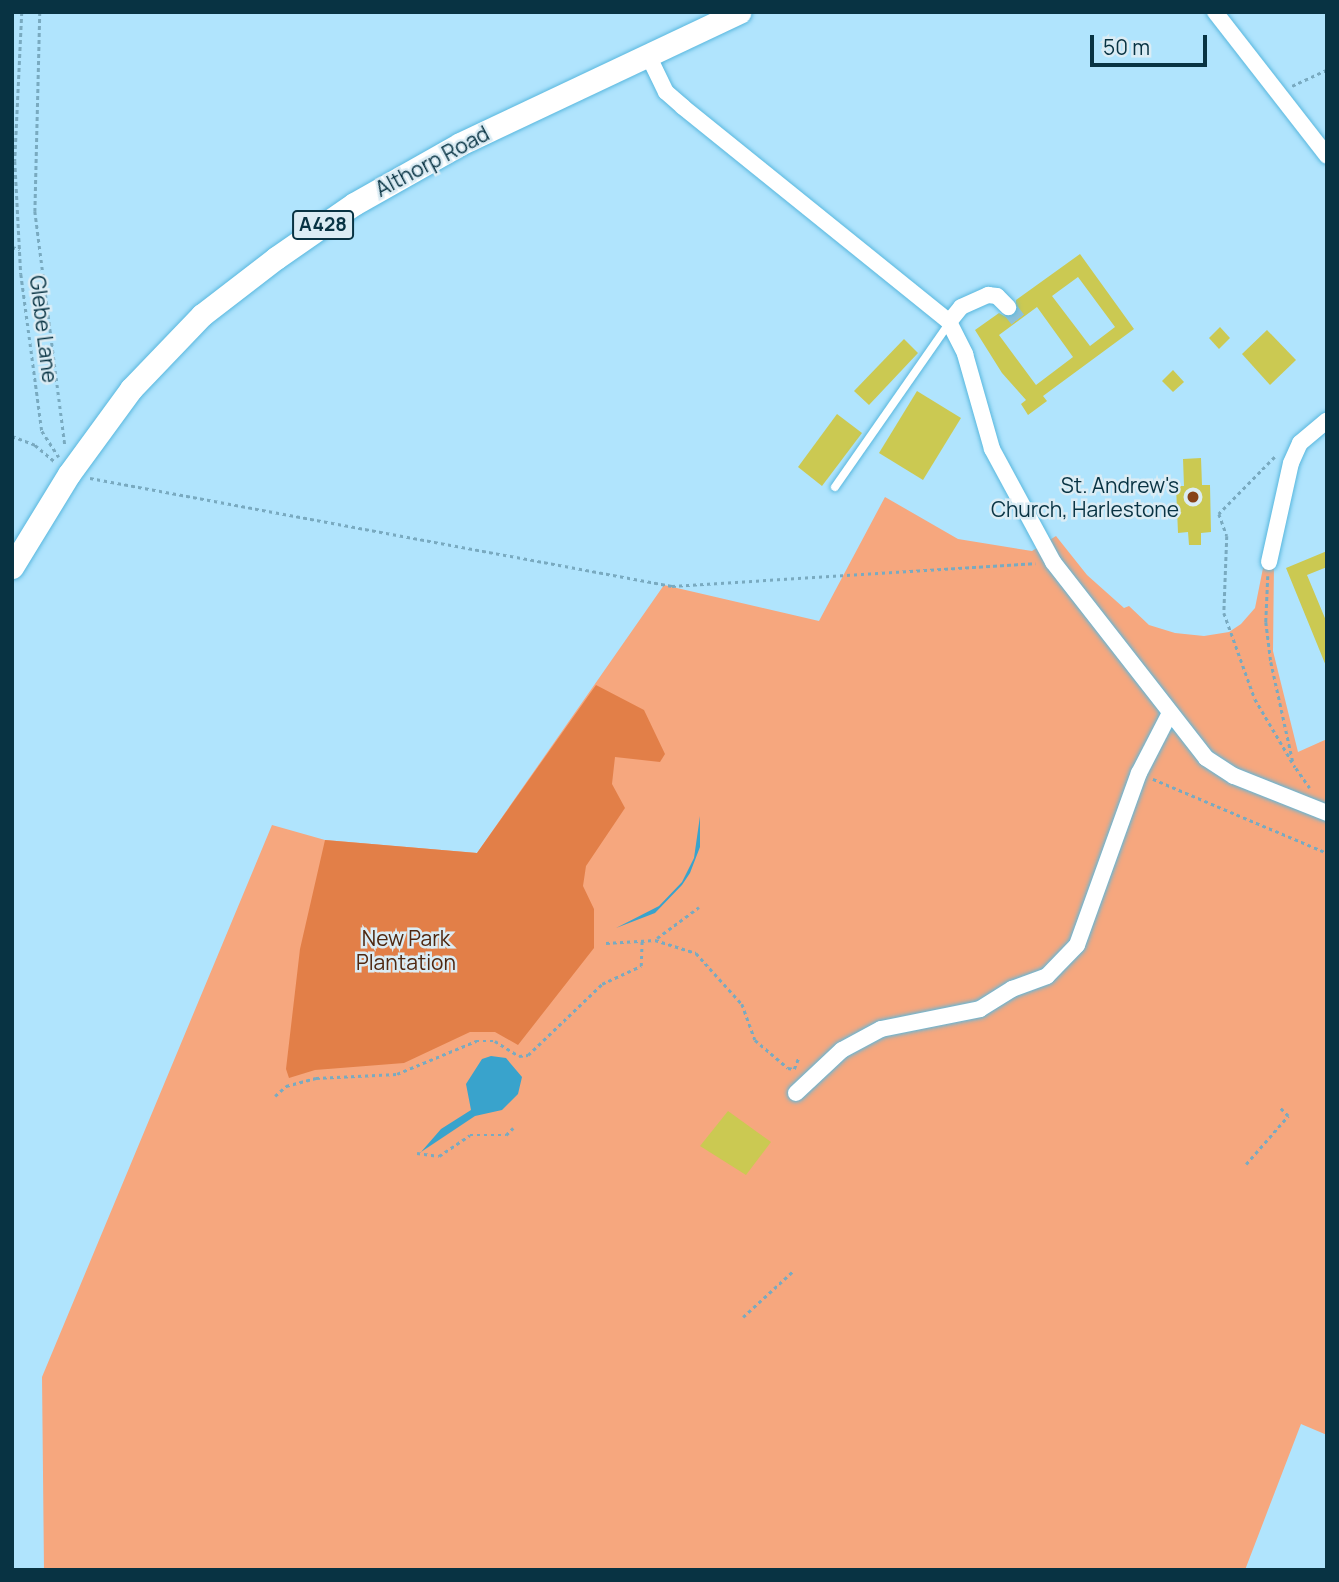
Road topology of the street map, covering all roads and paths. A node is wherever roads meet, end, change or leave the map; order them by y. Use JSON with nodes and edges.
{"nodes":[{"id":1,"x":22,"y":12,"type":"edge"},
{"id":2,"x":40,"y":12,"type":"edge"},
{"id":3,"x":739,"y":12,"type":"edge"},
{"id":4,"x":1215,"y":12,"type":"edge"},
{"id":5,"x":649,"y":55,"type":"junction"},
{"id":6,"x":1327,"y":70,"type":"edge"},
{"id":7,"x":1276,"y":94,"type":"junction"},
{"id":8,"x":12,"y":97,"type":"edge"},
{"id":9,"x":18,"y":97,"type":"junction"},
{"id":10,"x":14,"y":156,"type":"edge"},
{"id":11,"x":1327,"y":156,"type":"edge"},
{"id":12,"x":14,"y":171,"type":"edge"},
{"id":13,"x":12,"y":247,"type":"edge"},
{"id":14,"x":20,"y":249,"type":"junction"},
{"id":15,"x":1008,"y":307,"type":"tunnel mouth"},
{"id":16,"x":950,"y":322,"type":"junction"},
{"id":17,"x":1327,"y":420,"type":"edge"},
{"id":18,"x":12,"y":436,"type":"edge"},
{"id":19,"x":1300,"y":443,"type":"junction"},
{"id":20,"x":69,"y":474,"type":"junction"},
{"id":21,"x":835,"y":487,"type":"dead end"},
{"id":22,"x":1053,"y":562,"type":"junction"},
{"id":23,"x":1269,"y":562,"type":"joint"},
{"id":24,"x":12,"y":567,"type":"edge"},
{"id":25,"x":1169,"y":715,"type":"junction"},
{"id":26,"x":1295,"y":767,"type":"junction"},
{"id":27,"x":1139,"y":773,"type":"junction"},
{"id":28,"x":1311,"y":789,"type":"dead end"},
{"id":29,"x":1327,"y":813,"type":"edge"},
{"id":30,"x":1327,"y":853,"type":"edge"},
{"id":31,"x":699,"y":907,"type":"dead end"},
{"id":32,"x":642,"y":939,"type":"junction"},
{"id":33,"x":655,"y":940,"type":"junction"},
{"id":34,"x":606,"y":943,"type":"dead end"},
{"id":35,"x":798,"y":1059,"type":"dead end"},
{"id":36,"x":796,"y":1093,"type":"dead end"},
{"id":37,"x":275,"y":1096,"type":"dead end"},
{"id":38,"x":1280,"y":1108,"type":"dead end"},
{"id":39,"x":513,"y":1128,"type":"dead end"},
{"id":40,"x":416,"y":1153,"type":"dead end"},
{"id":41,"x":1246,"y":1164,"type":"dead end"},
{"id":42,"x":792,"y":1272,"type":"dead end"},
{"id":43,"x":743,"y":1317,"type":"dead end"}],
"edges":[{"from":1,"to":9,"type":"path","name":"Glebe Lane"},
{"from":2,"to":20,"type":"path"},
{"from":3,"to":5,"type":"main road","name":"Althorp Road","number":"A428"},
{"from":4,"to":7,"type":"street"},
{"from":5,"to":16,"type":"street"},
{"from":5,"to":20,"type":"main road","name":"Althorp Road","number":"A428"},
{"from":6,"to":7,"type":"path"},
{"from":7,"to":11,"type":"street"},
{"from":8,"to":9,"type":"path"},
{"from":9,"to":10,"type":"path","name":"Glebe Lane"},
{"from":10,"to":12,"type":"path","name":"Glebe Lane"},
{"from":12,"to":14,"type":"path","name":"Glebe Lane"},
{"from":13,"to":14,"type":"path"},
{"from":14,"to":20,"type":"path","name":"Glebe Lane"},
{"from":15,"to":16,"type":"street"},
{"from":16,"to":21,"type":"lane"},
{"from":16,"to":22,"type":"street"},
{"from":17,"to":19,"type":"street"},
{"from":18,"to":20,"type":"path"},
{"from":19,"to":23,"type":"street"},
{"from":19,"to":26,"type":"path"},
{"from":20,"to":22,"type":"path"},
{"from":20,"to":24,"type":"main road","name":"Althorp Road","number":"A428"},
{"from":22,"to":25,"type":"street"},
{"from":23,"to":26,"type":"path"},
{"from":25,"to":27,"type":"street"},
{"from":25,"to":29,"type":"street"},
{"from":26,"to":28,"type":"path"},
{"from":27,"to":30,"type":"path"},
{"from":27,"to":36,"type":"street"},
{"from":31,"to":33,"type":"path"},
{"from":32,"to":33,"type":"path"},
{"from":32,"to":34,"type":"path"},
{"from":32,"to":37,"type":"path"},
{"from":33,"to":35,"type":"path"},
{"from":38,"to":41,"type":"path"},
{"from":39,"to":40,"type":"path"},
{"from":42,"to":43,"type":"path"}]}
